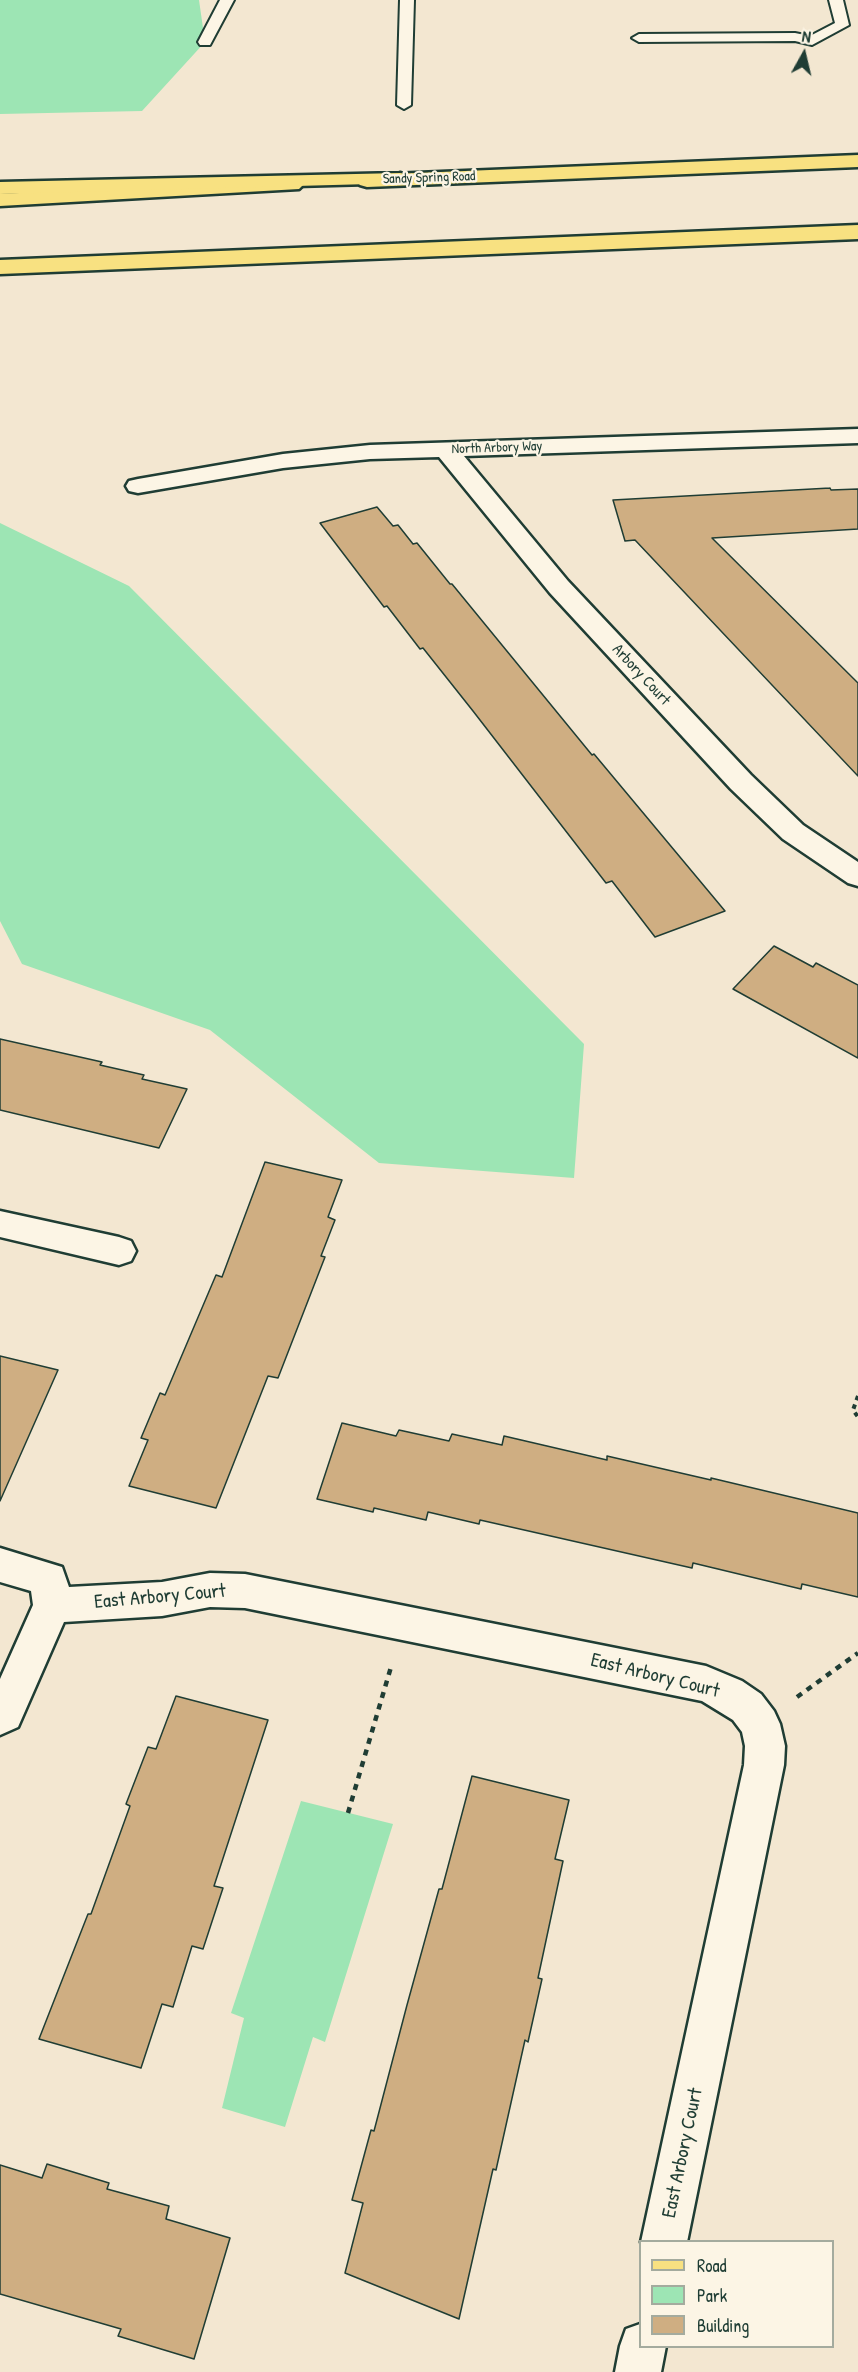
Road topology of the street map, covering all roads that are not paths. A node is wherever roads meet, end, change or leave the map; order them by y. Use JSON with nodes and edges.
{"nodes":[{"id":1,"x":227,"y":0,"type":"edge"},
{"id":2,"x":407,"y":0,"type":"edge"},
{"id":3,"x":836,"y":0,"type":"edge"},
{"id":4,"x":639,"y":38,"type":"dead end"},
{"id":5,"x":205,"y":42,"type":"dead end"},
{"id":6,"x":404,"y":105,"type":"dead end"},
{"id":7,"x":858,"y":161,"type":"edge"},
{"id":8,"x":400,"y":179,"type":"junction"},
{"id":9,"x":0,"y":188,"type":"edge"},
{"id":10,"x":0,"y":200,"type":"edge"},
{"id":11,"x":858,"y":232,"type":"edge"},
{"id":12,"x":0,"y":267,"type":"edge"},
{"id":13,"x":858,"y":436,"type":"edge"},
{"id":14,"x":446,"y":450,"type":"junction"},
{"id":15,"x":138,"y":486,"type":"dead end"},
{"id":16,"x":858,"y":876,"type":"edge"},
{"id":17,"x":0,"y":1224,"type":"edge"},
{"id":18,"x":119,"y":1251,"type":"dead end"},
{"id":19,"x":0,"y":1565,"type":"edge"},
{"id":20,"x":52,"y":1605,"type":"junction"},
{"id":21,"x":0,"y":1717,"type":"edge"},
{"id":22,"x":664,"y":2240,"type":"edge"},
{"id":23,"x":643,"y":2348,"type":"edge"},
{"id":24,"x":638,"y":2372,"type":"edge"}],
"edges":[{"from":1,"to":5,"type":"lane"},
{"from":2,"to":6,"type":"lane"},
{"from":3,"to":4,"type":"lane"},
{"from":7,"to":8,"type":"main road","name":"Sandy Spring Road"},
{"from":8,"to":9,"type":"main road"},
{"from":8,"to":10,"type":"main road","name":"Sandy Spring Road"},
{"from":11,"to":12,"type":"main road"},
{"from":13,"to":14,"type":"street","name":"North Arbory Way"},
{"from":14,"to":15,"type":"street","name":"North Arbory Way"},
{"from":14,"to":16,"type":"street","name":"Arbory Court"},
{"from":17,"to":18,"type":"street"},
{"from":19,"to":20,"type":"street"},
{"from":20,"to":21,"type":"street"},
{"from":20,"to":22,"type":"street","name":"East Arbory Court"},
{"from":23,"to":24,"type":"street"}]}
